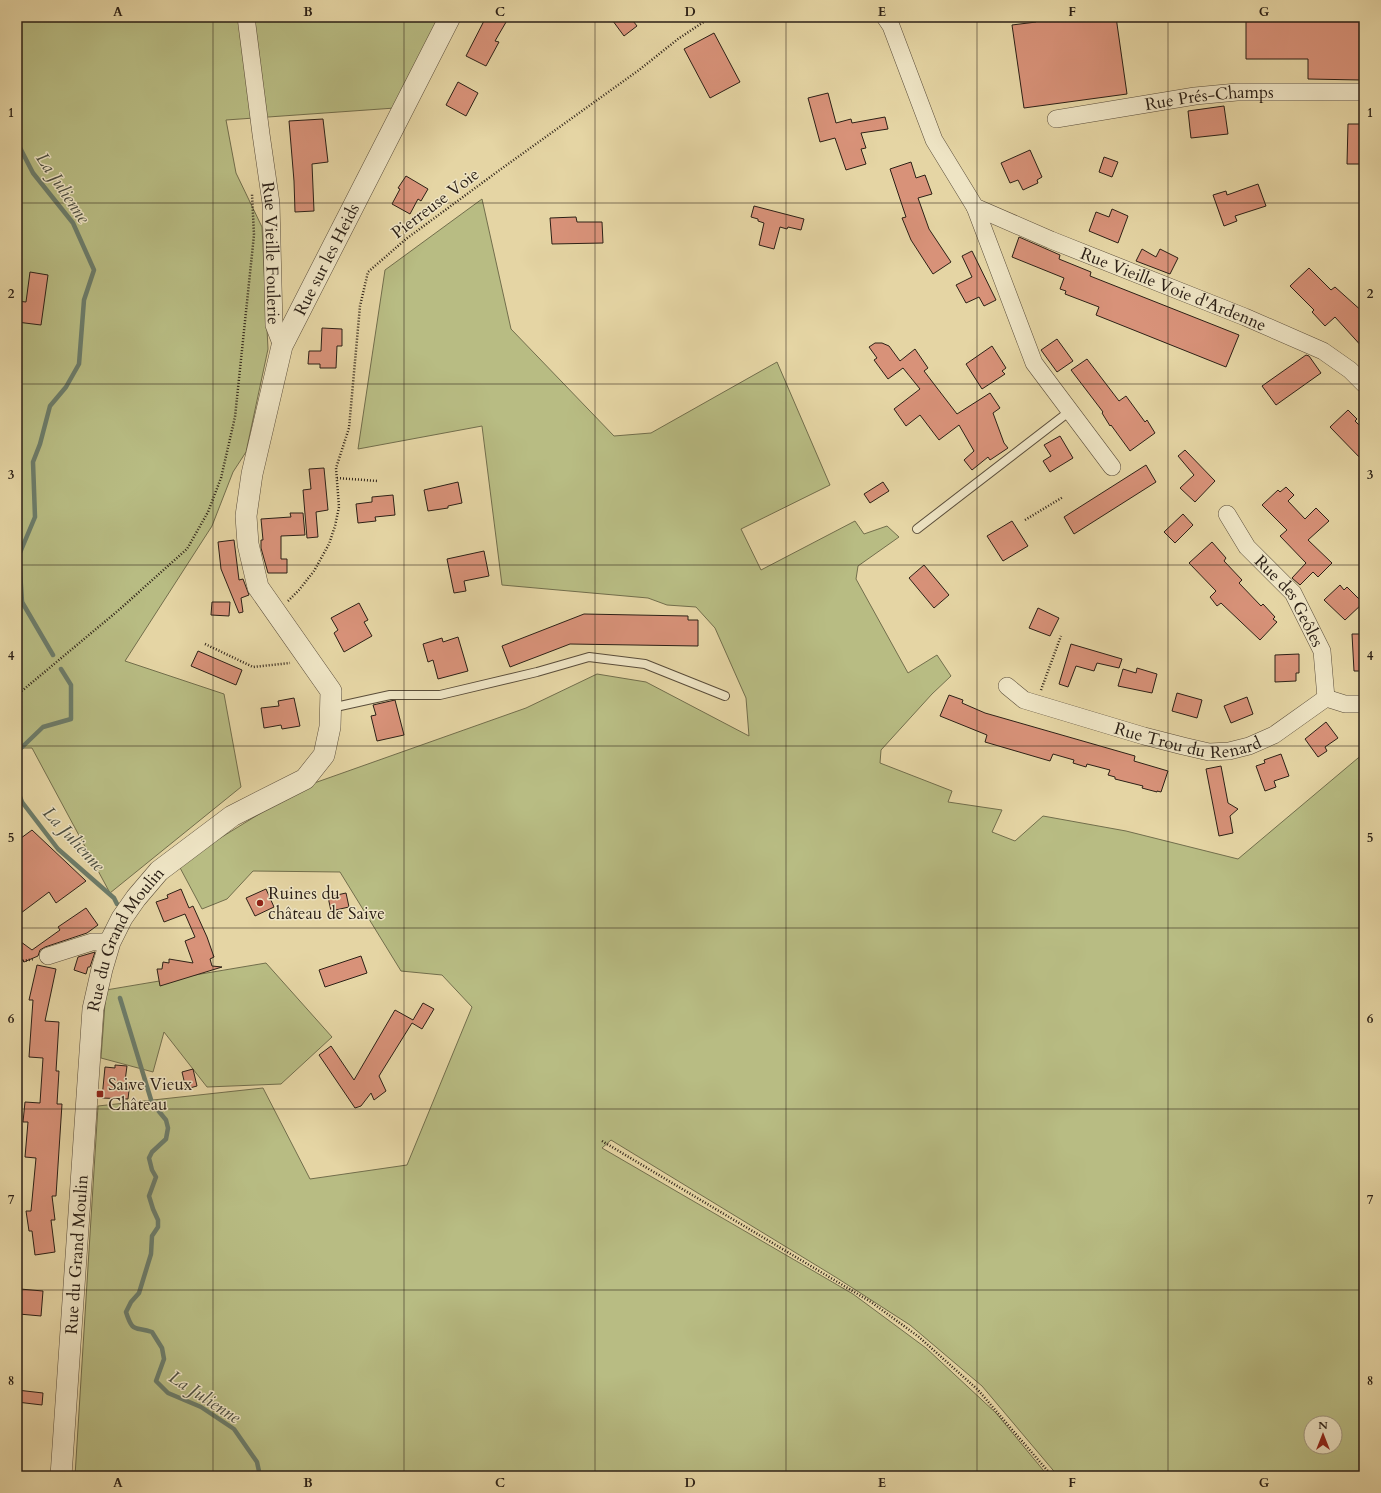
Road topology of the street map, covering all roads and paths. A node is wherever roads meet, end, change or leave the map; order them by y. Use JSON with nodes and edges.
{"nodes":[{"id":1,"x":246,"y":17,"type":"edge"},
{"id":2,"x":450,"y":17,"type":"edge"},
{"id":3,"x":711,"y":17,"type":"edge"},
{"id":4,"x":885,"y":17,"type":"edge"},
{"id":5,"x":1364,"y":92,"type":"edge"},
{"id":6,"x":1056,"y":119,"type":"dead end"},
{"id":7,"x":252,"y":193,"type":"dead end"},
{"id":8,"x":975,"y":207,"type":"junction"},
{"id":9,"x":282,"y":346,"type":"junction"},
{"id":10,"x":1364,"y":384,"type":"edge"},
{"id":11,"x":1070,"y":411,"type":"junction"},
{"id":12,"x":1112,"y":467,"type":"dead end"},
{"id":13,"x":337,"y":478,"type":"junction"},
{"id":14,"x":378,"y":481,"type":"dead end"},
{"id":15,"x":1063,"y":497,"type":"dead end"},
{"id":16,"x":1227,"y":514,"type":"dead end"},
{"id":17,"x":246,"y":516,"type":"joint"},
{"id":18,"x":1025,"y":520,"type":"dead end"},
{"id":19,"x":917,"y":529,"type":"dead end"},
{"id":20,"x":275,"y":612,"type":"junction"},
{"id":21,"x":1061,"y":636,"type":"dead end"},
{"id":22,"x":205,"y":644,"type":"dead end"},
{"id":23,"x":305,"y":654,"type":"junction"},
{"id":24,"x":1007,"y":686,"type":"dead end"},
{"id":25,"x":17,"y":695,"type":"edge"},
{"id":26,"x":725,"y":696,"type":"dead end"},
{"id":27,"x":1326,"y":698,"type":"junction"},
{"id":28,"x":1034,"y":704,"type":"junction"},
{"id":29,"x":1364,"y":704,"type":"edge"},
{"id":30,"x":331,"y":709,"type":"junction"},
{"id":31,"x":110,"y":942,"type":"junction"},
{"id":32,"x":48,"y":956,"type":"dead end"},
{"id":33,"x":602,"y":1141,"type":"dead end"},
{"id":34,"x":61,"y":1476,"type":"edge"},
{"id":35,"x":1052,"y":1476,"type":"edge"}],
"edges":[{"from":1,"to":9,"type":"street","name":"Rue Vieille Foulerie"},
{"from":2,"to":9,"type":"street","name":"Rue sur les Heids"},
{"from":3,"to":13,"type":"path","name":"Pierreuse Voie"},
{"from":4,"to":8,"type":"street"},
{"from":5,"to":6,"type":"street","name":"Rue Prés-Champs"},
{"from":7,"to":25,"type":"path"},
{"from":8,"to":10,"type":"street","name":"Rue Vieille Voie d'Ardenne"},
{"from":8,"to":11,"type":"street"},
{"from":9,"to":17,"type":"street","name":"Rue sur les Heids"},
{"from":11,"to":12,"type":"street"},
{"from":11,"to":19,"type":"lane"},
{"from":13,"to":14,"type":"path"},
{"from":13,"to":20,"type":"path","name":"Pierreuse Voie"},
{"from":15,"to":18,"type":"path"},
{"from":16,"to":27,"type":"street","name":"Rue des Geôles"},
{"from":17,"to":20,"type":"street","name":"Rue du Grand Moulin"},
{"from":20,"to":23,"type":"street","name":"Rue du Grand Moulin"},
{"from":21,"to":28,"type":"path"},
{"from":22,"to":23,"type":"path"},
{"from":23,"to":30,"type":"street","name":"Rue du Grand Moulin"},
{"from":24,"to":28,"type":"street","name":"Rue Trou du Renard"},
{"from":26,"to":30,"type":"lane"},
{"from":27,"to":28,"type":"street","name":"Rue Trou du Renard"},
{"from":27,"to":29,"type":"street"},
{"from":30,"to":31,"type":"street","name":"Rue du Grand Moulin"},
{"from":31,"to":32,"type":"street"},
{"from":31,"to":34,"type":"street","name":"Rue du Grand Moulin"},
{"from":33,"to":35,"type":"path"}]}
